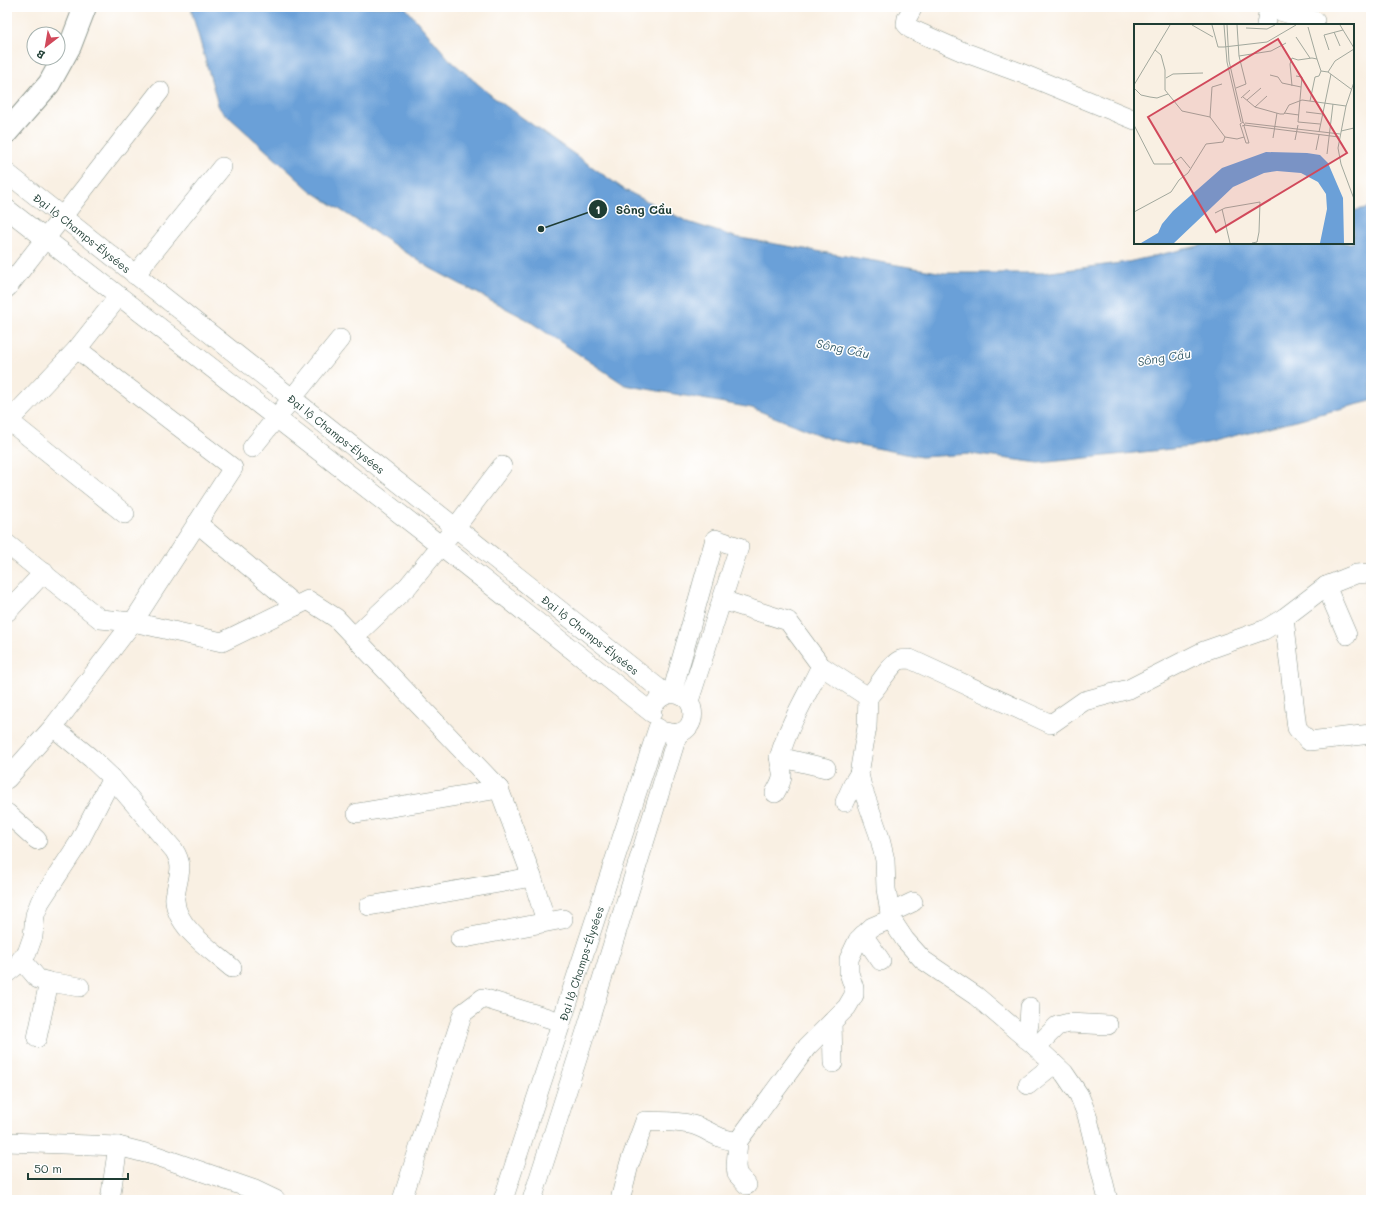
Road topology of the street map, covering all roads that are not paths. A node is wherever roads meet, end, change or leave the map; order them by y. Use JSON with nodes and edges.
{"nodes":[{"id":1,"x":85,"y":7,"type":"edge"},
{"id":2,"x":913,"y":7,"type":"edge"},
{"id":3,"x":1268,"y":13,"type":"edge"},
{"id":4,"x":1314,"y":21,"type":"dead end"},
{"id":5,"x":160,"y":92,"type":"dead end"},
{"id":6,"x":1134,"y":120,"type":"edge"},
{"id":7,"x":7,"y":132,"type":"edge"},
{"id":8,"x":222,"y":167,"type":"dead end"},
{"id":9,"x":7,"y":173,"type":"edge"},
{"id":10,"x":7,"y":209,"type":"edge"},
{"id":11,"x":62,"y":217,"type":"junction"},
{"id":12,"x":45,"y":238,"type":"junction"},
{"id":13,"x":135,"y":275,"type":"junction"},
{"id":14,"x":7,"y":288,"type":"edge"},
{"id":15,"x":119,"y":296,"type":"junction"},
{"id":16,"x":340,"y":339,"type":"dead end"},
{"id":17,"x":77,"y":349,"type":"junction"},
{"id":18,"x":293,"y":399,"type":"junction"},
{"id":19,"x":277,"y":418,"type":"junction"},
{"id":20,"x":8,"y":422,"type":"edge"},
{"id":21,"x":252,"y":448,"type":"dead end"},
{"id":22,"x":502,"y":466,"type":"dead end"},
{"id":23,"x":125,"y":514,"type":"dead end"},
{"id":24,"x":197,"y":523,"type":"junction"},
{"id":25,"x":455,"y":528,"type":"junction"},
{"id":26,"x":7,"y":544,"type":"edge"},
{"id":27,"x":440,"y":545,"type":"junction"},
{"id":28,"x":44,"y":572,"type":"junction"},
{"id":29,"x":1371,"y":573,"type":"edge"},
{"id":30,"x":1326,"y":586,"type":"junction"},
{"id":31,"x":722,"y":600,"type":"junction"},
{"id":32,"x":296,"y":606,"type":"junction"},
{"id":33,"x":7,"y":612,"type":"edge"},
{"id":34,"x":1284,"y":618,"type":"junction"},
{"id":35,"x":132,"y":622,"type":"junction"},
{"id":36,"x":1347,"y":635,"type":"dead end"},
{"id":37,"x":354,"y":637,"type":"junction"},
{"id":38,"x":821,"y":666,"type":"junction"},
{"id":39,"x":676,"y":696,"type":"junction"},
{"id":40,"x":868,"y":697,"type":"junction"},
{"id":41,"x":655,"y":720,"type":"junction"},
{"id":42,"x":52,"y":727,"type":"junction"},
{"id":43,"x":678,"y":733,"type":"junction"},
{"id":44,"x":1371,"y":734,"type":"edge"},
{"id":45,"x":780,"y":757,"type":"junction"},
{"id":46,"x":826,"y":768,"type":"dead end"},
{"id":47,"x":859,"y":774,"type":"junction"},
{"id":48,"x":112,"y":778,"type":"junction"},
{"id":49,"x":7,"y":779,"type":"edge"},
{"id":50,"x":499,"y":789,"type":"junction"},
{"id":51,"x":775,"y":793,"type":"dead end"},
{"id":52,"x":845,"y":802,"type":"dead end"},
{"id":53,"x":7,"y":813,"type":"edge"},
{"id":54,"x":357,"y":813,"type":"dead end"},
{"id":55,"x":37,"y":840,"type":"dead end"},
{"id":56,"x":532,"y":877,"type":"junction"},
{"id":57,"x":913,"y":902,"type":"dead end"},
{"id":58,"x":369,"y":906,"type":"dead end"},
{"id":59,"x":891,"y":916,"type":"junction"},
{"id":60,"x":864,"y":935,"type":"junction"},
{"id":61,"x":460,"y":939,"type":"dead end"},
{"id":62,"x":21,"y":959,"type":"junction"},
{"id":63,"x":882,"y":961,"type":"dead end"},
{"id":64,"x":232,"y":968,"type":"dead end"},
{"id":65,"x":7,"y":973,"type":"edge"},
{"id":66,"x":49,"y":982,"type":"junction"},
{"id":67,"x":80,"y":987,"type":"dead end"},
{"id":68,"x":1030,"y":1006,"type":"dead end"},
{"id":69,"x":561,"y":1022,"type":"junction"},
{"id":70,"x":832,"y":1022,"type":"junction"},
{"id":71,"x":1108,"y":1025,"type":"dead end"},
{"id":72,"x":37,"y":1038,"type":"dead end"},
{"id":73,"x":1031,"y":1043,"type":"junction"},
{"id":74,"x":833,"y":1063,"type":"dead end"},
{"id":75,"x":1054,"y":1064,"type":"junction"},
{"id":76,"x":1028,"y":1085,"type":"dead end"},
{"id":77,"x":738,"y":1141,"type":"junction"},
{"id":78,"x":7,"y":1142,"type":"edge"},
{"id":79,"x":118,"y":1146,"type":"junction"},
{"id":80,"x":747,"y":1185,"type":"dead end"},
{"id":81,"x":110,"y":1200,"type":"edge"},
{"id":82,"x":276,"y":1200,"type":"edge"},
{"id":83,"x":402,"y":1200,"type":"edge"},
{"id":84,"x":503,"y":1200,"type":"edge"},
{"id":85,"x":532,"y":1200,"type":"edge"},
{"id":86,"x":620,"y":1200,"type":"edge"},
{"id":87,"x":1108,"y":1200,"type":"edge"}],
"edges":[{"from":1,"to":7,"type":"main road"},
{"from":2,"to":6,"type":"street"},
{"from":3,"to":4,"type":"street"},
{"from":5,"to":11,"type":"street"},
{"from":8,"to":13,"type":"street"},
{"from":9,"to":11,"type":"street","name":"Đại lộ Champs-Élysées"},
{"from":10,"to":12,"type":"street","name":"Đại lộ Champs-Élysées"},
{"from":11,"to":12,"type":"street"},
{"from":11,"to":13,"type":"street","name":"Đại lộ Champs-Élysées"},
{"from":12,"to":14,"type":"street"},
{"from":12,"to":15,"type":"street","name":"Đại lộ Champs-Élysées"},
{"from":13,"to":18,"type":"street","name":"Đại lộ Champs-Élysées"},
{"from":15,"to":17,"type":"street"},
{"from":15,"to":19,"type":"street","name":"Đại lộ Champs-Élysées"},
{"from":16,"to":18,"type":"street"},
{"from":17,"to":20,"type":"street"},
{"from":17,"to":24,"type":"street"},
{"from":18,"to":19,"type":"street"},
{"from":18,"to":25,"type":"street","name":"Đại lộ Champs-Élysées"},
{"from":19,"to":21,"type":"street"},
{"from":19,"to":27,"type":"street","name":"Đại lộ Champs-Élysées"},
{"from":20,"to":23,"type":"street"},
{"from":22,"to":25,"type":"street"},
{"from":24,"to":32,"type":"street"},
{"from":24,"to":35,"type":"street"},
{"from":25,"to":27,"type":"street"},
{"from":25,"to":39,"type":"street","name":"Đại lộ Champs-Élysées"},
{"from":26,"to":28,"type":"street"},
{"from":27,"to":37,"type":"street"},
{"from":27,"to":41,"type":"street","name":"Đại lộ Champs-Élysées"},
{"from":28,"to":33,"type":"street"},
{"from":28,"to":35,"type":"street"},
{"from":29,"to":30,"type":"street"},
{"from":30,"to":34,"type":"street"},
{"from":30,"to":36,"type":"street"},
{"from":31,"to":38,"type":"street"},
{"from":31,"to":39,"type":"street","name":"Đại lộ Champs-Élysées"},
{"from":31,"to":39,"type":"street","name":"Đại lộ Champs-Élysées"},
{"from":32,"to":35,"type":"street"},
{"from":32,"to":37,"type":"street"},
{"from":34,"to":40,"type":"street"},
{"from":34,"to":44,"type":"street"},
{"from":35,"to":42,"type":"street"},
{"from":37,"to":50,"type":"street"},
{"from":38,"to":40,"type":"street"},
{"from":38,"to":45,"type":"street"},
{"from":39,"to":41,"type":"street","name":"Đại lộ Champs-Élysées"},
{"from":39,"to":43,"type":"street","name":"Đại lộ Champs-Élysées"},
{"from":40,"to":47,"type":"street"},
{"from":41,"to":43,"type":"street","name":"Đại lộ Champs-Élysées"},
{"from":41,"to":69,"type":"street","name":"Đại lộ Champs-Élysées"},
{"from":42,"to":48,"type":"street"},
{"from":42,"to":49,"type":"street"},
{"from":43,"to":85,"type":"street","name":"Đại lộ Champs-Élysées"},
{"from":45,"to":46,"type":"street"},
{"from":45,"to":51,"type":"street"},
{"from":47,"to":52,"type":"street"},
{"from":47,"to":59,"type":"street"},
{"from":48,"to":62,"type":"street"},
{"from":48,"to":64,"type":"street"},
{"from":50,"to":54,"type":"street"},
{"from":50,"to":56,"type":"street"},
{"from":53,"to":55,"type":"street"},
{"from":56,"to":58,"type":"street"},
{"from":56,"to":61,"type":"street"},
{"from":57,"to":59,"type":"street"},
{"from":59,"to":60,"type":"street"},
{"from":59,"to":73,"type":"street"},
{"from":60,"to":63,"type":"street"},
{"from":60,"to":70,"type":"street"},
{"from":62,"to":65,"type":"street"},
{"from":62,"to":66,"type":"street"},
{"from":66,"to":67,"type":"street"},
{"from":66,"to":72,"type":"street"},
{"from":68,"to":73,"type":"street"},
{"from":69,"to":83,"type":"street"},
{"from":69,"to":84,"type":"street","name":"Đại lộ Champs-Élysées"},
{"from":70,"to":74,"type":"street"},
{"from":70,"to":77,"type":"street"},
{"from":71,"to":73,"type":"street"},
{"from":73,"to":75,"type":"street"},
{"from":75,"to":76,"type":"street"},
{"from":75,"to":87,"type":"street"},
{"from":77,"to":80,"type":"street"},
{"from":77,"to":86,"type":"street"},
{"from":78,"to":79,"type":"street"},
{"from":79,"to":81,"type":"street"},
{"from":79,"to":82,"type":"street"}]}
